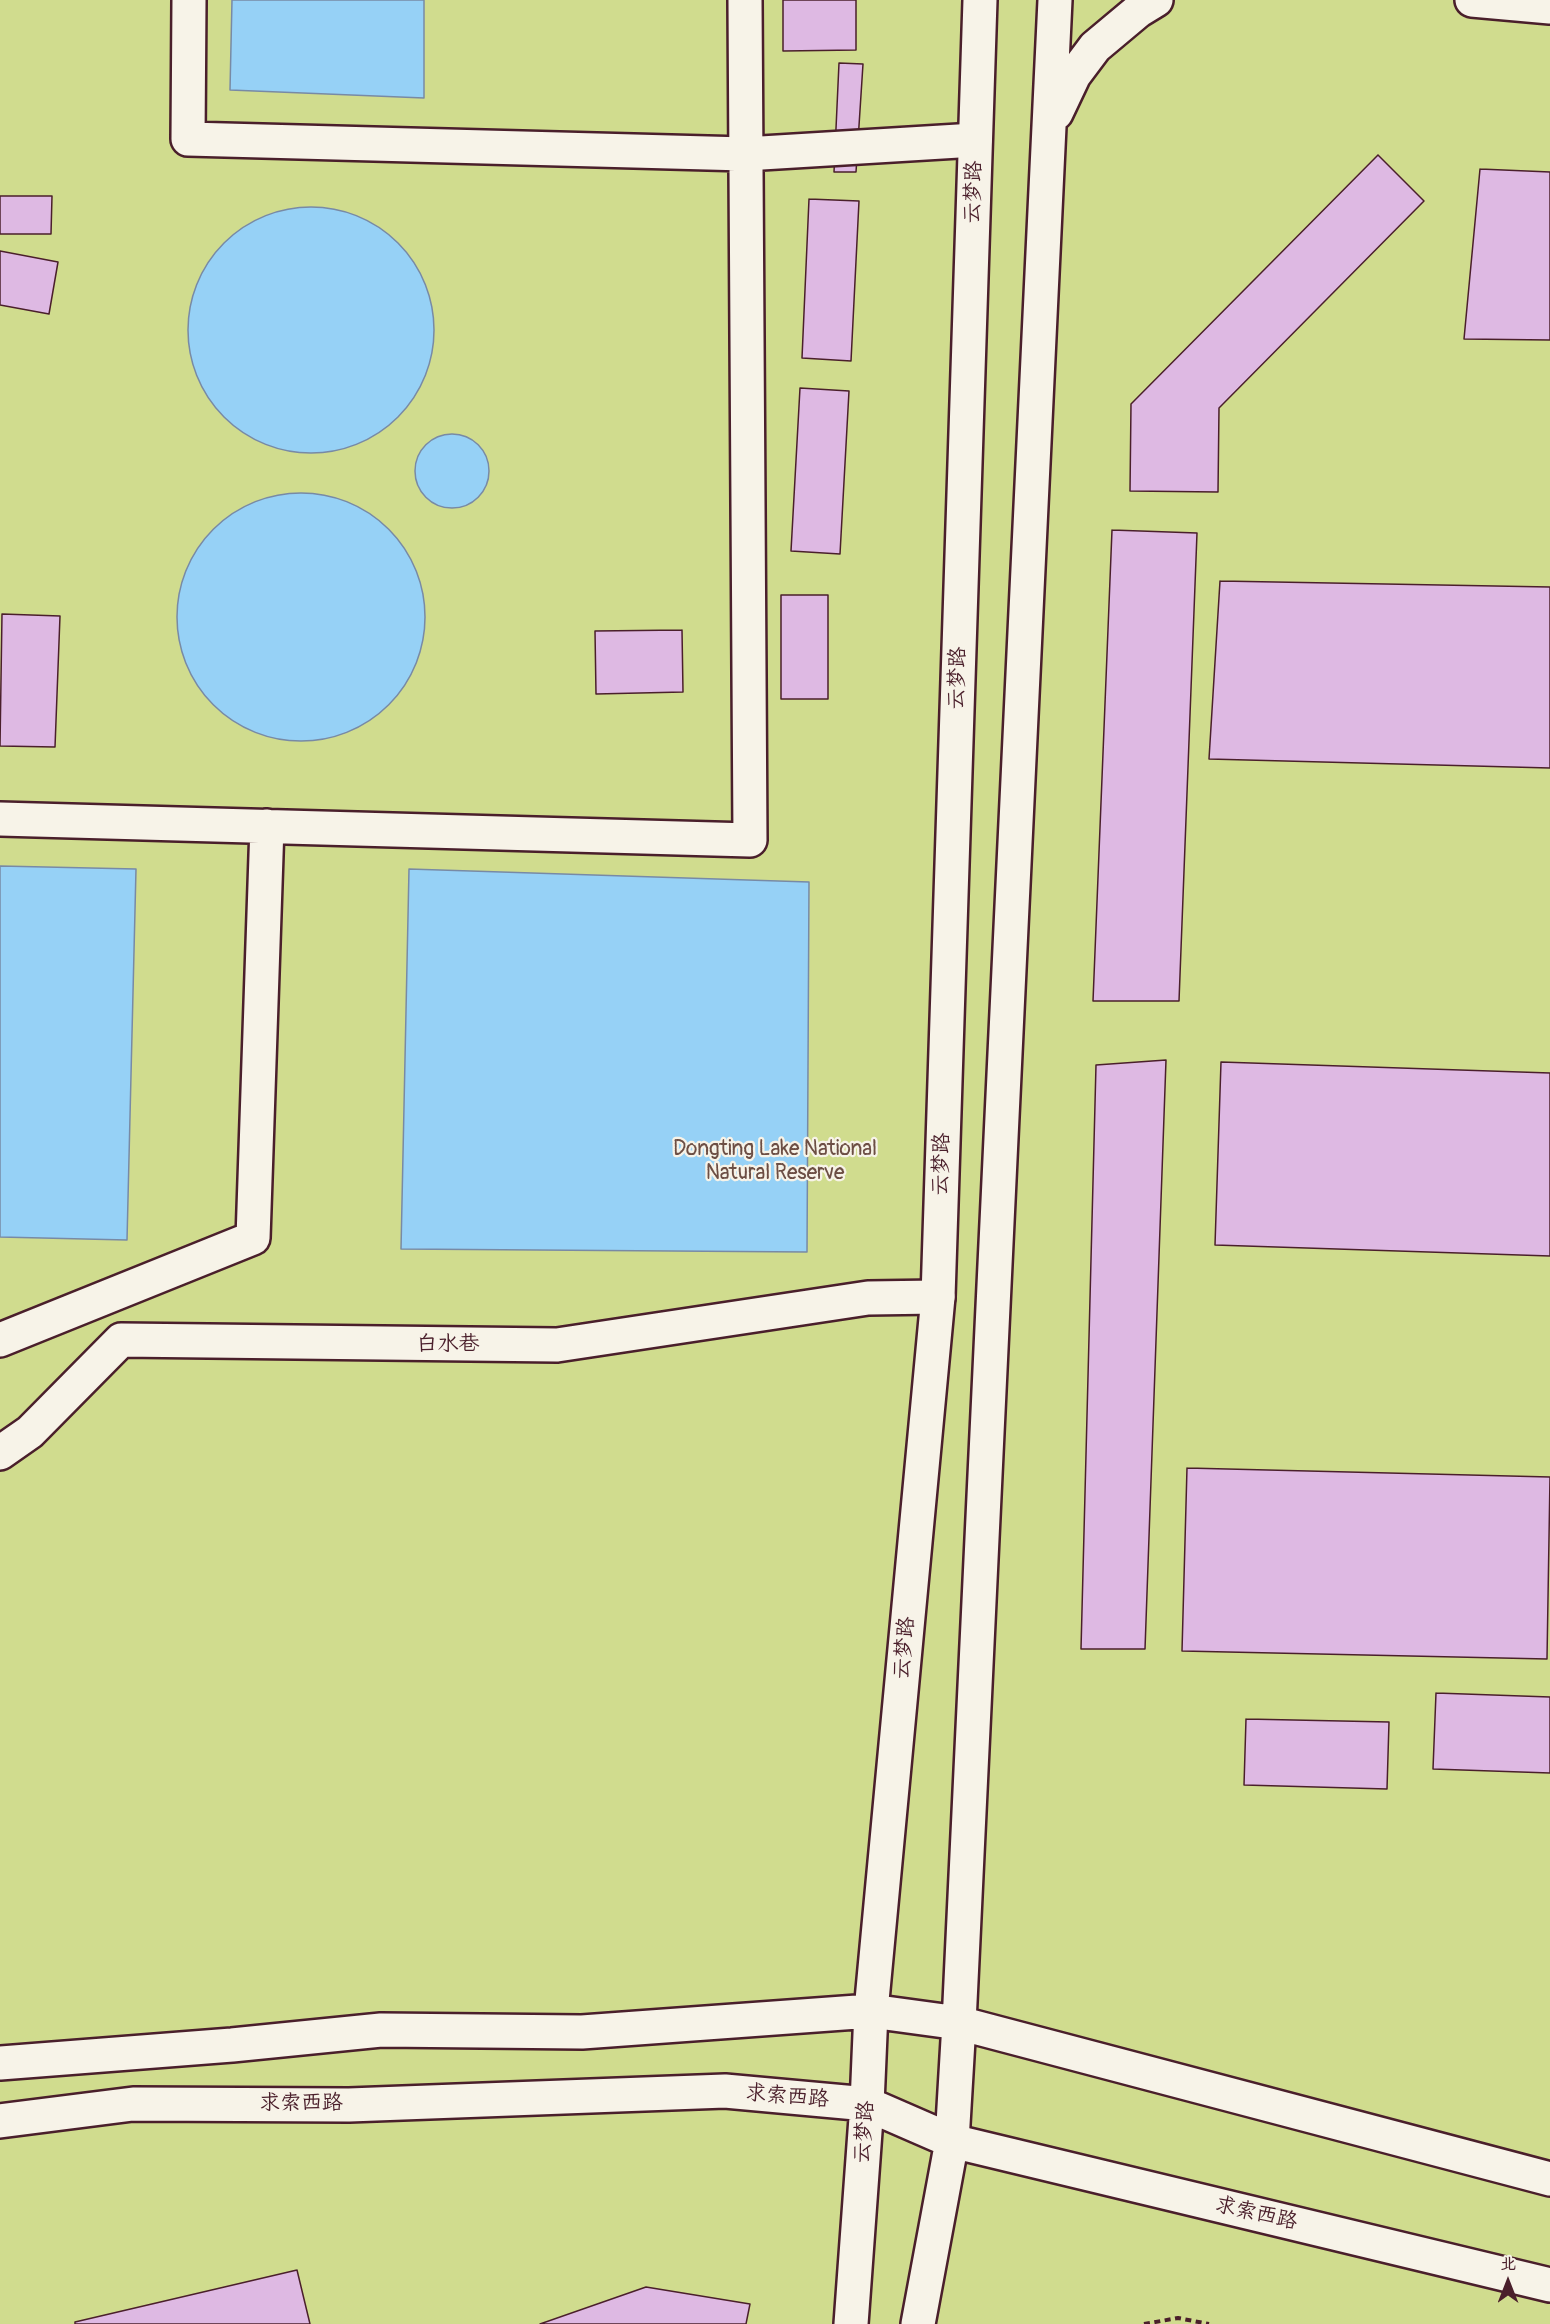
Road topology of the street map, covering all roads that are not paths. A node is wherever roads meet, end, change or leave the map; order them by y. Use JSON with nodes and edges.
{"nodes":[{"id":1,"x":189,"y":0,"type":"edge"},
{"id":2,"x":745,"y":0,"type":"edge"},
{"id":3,"x":980,"y":0,"type":"edge"},
{"id":4,"x":1055,"y":0,"type":"edge"},
{"id":5,"x":1156,"y":0,"type":"edge"},
{"id":6,"x":1472,"y":0,"type":"edge"},
{"id":7,"x":1550,"y":7,"type":"edge"},
{"id":8,"x":1051,"y":123,"type":"junction"},
{"id":9,"x":975,"y":140,"type":"junction"},
{"id":10,"x":745,"y":154,"type":"junction"},
{"id":11,"x":0,"y":819,"type":"edge"},
{"id":12,"x":267,"y":826,"type":"junction"},
{"id":13,"x":938,"y":1297,"type":"junction"},
{"id":14,"x":0,"y":1340,"type":"edge"},
{"id":15,"x":0,"y":1453,"type":"edge"},
{"id":16,"x":871,"y":2011,"type":"junction"},
{"id":17,"x":959,"y":2023,"type":"junction"},
{"id":18,"x":0,"y":2063,"type":"edge"},
{"id":19,"x":867,"y":2104,"type":"junction"},
{"id":20,"x":0,"y":2121,"type":"edge"},
{"id":21,"x":952,"y":2141,"type":"junction"},
{"id":22,"x":1550,"y":2179,"type":"edge"},
{"id":23,"x":1550,"y":2285,"type":"edge"},
{"id":24,"x":850,"y":2324,"type":"edge"},
{"id":25,"x":918,"y":2324,"type":"edge"}],
"edges":[{"from":1,"to":10,"type":"main road"},
{"from":2,"to":10,"type":"main road"},
{"from":3,"to":9,"type":"main road","name":"云梦路"},
{"from":4,"to":8,"type":"main road"},
{"from":5,"to":8,"type":"main road"},
{"from":6,"to":7,"type":"main road"},
{"from":8,"to":17,"type":"main road"},
{"from":9,"to":10,"type":"main road"},
{"from":9,"to":13,"type":"main road","name":"云梦路"},
{"from":10,"to":12,"type":"main road"},
{"from":11,"to":12,"type":"main road"},
{"from":12,"to":14,"type":"main road"},
{"from":13,"to":15,"type":"main road","name":"白水巷"},
{"from":13,"to":16,"type":"main road","name":"云梦路"},
{"from":16,"to":17,"type":"main road"},
{"from":16,"to":18,"type":"main road"},
{"from":16,"to":19,"type":"main road","name":"云梦路"},
{"from":17,"to":21,"type":"main road"},
{"from":17,"to":22,"type":"main road"},
{"from":19,"to":20,"type":"main road","name":"求索西路"},
{"from":19,"to":21,"type":"main road","name":"求索西路"},
{"from":19,"to":24,"type":"main road","name":"云梦路"},
{"from":21,"to":23,"type":"main road","name":"求索西路"},
{"from":21,"to":25,"type":"main road"}]}
